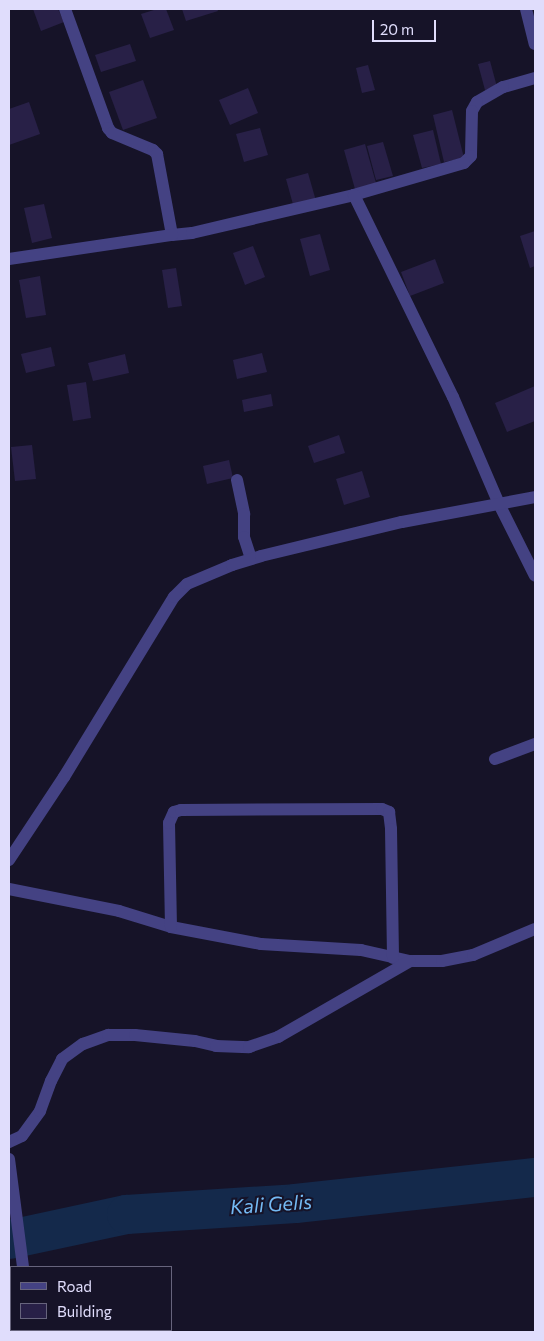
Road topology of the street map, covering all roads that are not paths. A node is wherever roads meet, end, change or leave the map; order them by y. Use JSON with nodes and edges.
{"nodes":[{"id":1,"x":65,"y":9,"type":"edge"},
{"id":2,"x":526,"y":9,"type":"edge"},
{"id":3,"x":535,"y":44,"type":"edge"},
{"id":4,"x":535,"y":78,"type":"edge"},
{"id":5,"x":354,"y":195,"type":"junction"},
{"id":6,"x":172,"y":235,"type":"junction"},
{"id":7,"x":9,"y":259,"type":"edge"},
{"id":8,"x":237,"y":480,"type":"dead end"},
{"id":9,"x":535,"y":497,"type":"edge"},
{"id":10,"x":499,"y":504,"type":"junction"},
{"id":11,"x":249,"y":555,"type":"junction"},
{"id":12,"x":535,"y":576,"type":"edge"},
{"id":13,"x":535,"y":744,"type":"edge"},
{"id":14,"x":495,"y":759,"type":"dead end"},
{"id":15,"x":9,"y":860,"type":"edge"},
{"id":16,"x":9,"y":889,"type":"edge"},
{"id":17,"x":170,"y":928,"type":"junction"},
{"id":18,"x":535,"y":929,"type":"edge"},
{"id":19,"x":393,"y":958,"type":"junction"},
{"id":20,"x":410,"y":961,"type":"junction"},
{"id":21,"x":9,"y":1144,"type":"edge"},
{"id":22,"x":10,"y":1162,"type":"edge"},
{"id":23,"x":23,"y":1266,"type":"edge"}],
"edges":[{"from":1,"to":6,"type":"street"},
{"from":2,"to":3,"type":"street"},
{"from":4,"to":5,"type":"street"},
{"from":5,"to":6,"type":"street"},
{"from":5,"to":10,"type":"street"},
{"from":6,"to":7,"type":"street"},
{"from":8,"to":11,"type":"street"},
{"from":9,"to":10,"type":"street"},
{"from":10,"to":11,"type":"street"},
{"from":10,"to":12,"type":"street"},
{"from":11,"to":15,"type":"street"},
{"from":13,"to":14,"type":"street"},
{"from":16,"to":17,"type":"street"},
{"from":17,"to":19,"type":"street"},
{"from":17,"to":19,"type":"street"},
{"from":18,"to":20,"type":"street"},
{"from":19,"to":20,"type":"street"},
{"from":20,"to":21,"type":"street"},
{"from":21,"to":22,"type":"street"},
{"from":22,"to":23,"type":"street"}]}
